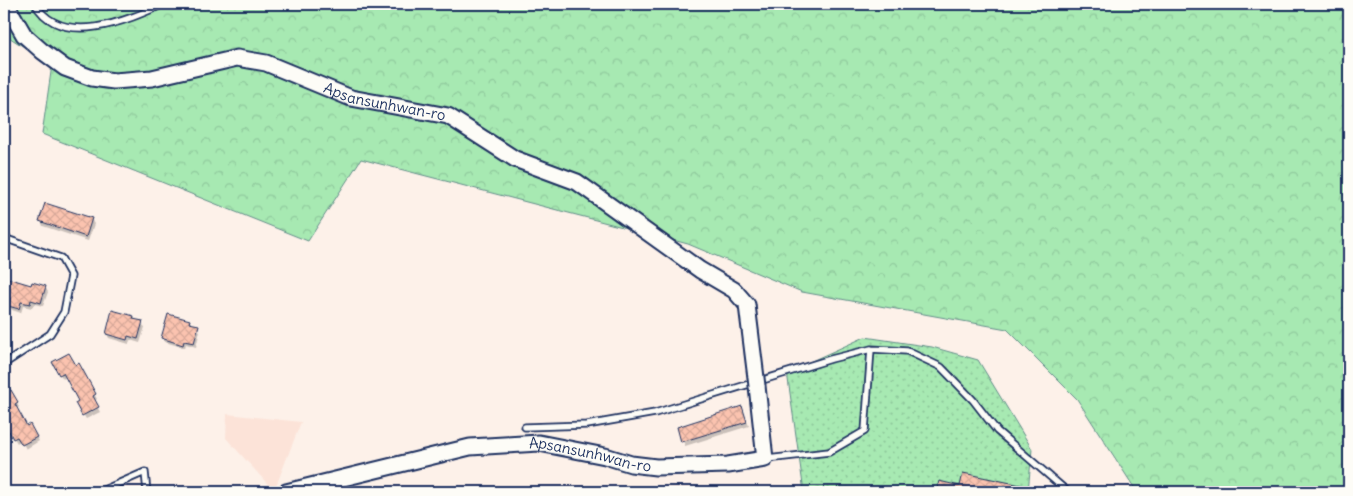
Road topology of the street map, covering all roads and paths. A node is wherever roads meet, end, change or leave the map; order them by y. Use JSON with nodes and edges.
{"nodes":[{"id":1,"x":6,"y":4,"type":"edge"},
{"id":2,"x":35,"y":4,"type":"edge"},
{"id":3,"x":164,"y":4,"type":"edge"},
{"id":4,"x":4,"y":238,"type":"edge"},
{"id":5,"x":872,"y":350,"type":"junction"},
{"id":6,"x":4,"y":364,"type":"edge"},
{"id":7,"x":525,"y":427,"type":"dead end"},
{"id":8,"x":765,"y":459,"type":"junction"},
{"id":9,"x":98,"y":492,"type":"edge"},
{"id":10,"x":148,"y":492,"type":"edge"},
{"id":11,"x":286,"y":492,"type":"edge"},
{"id":12,"x":1068,"y":492,"type":"edge"}],
"edges":[{"from":1,"to":8,"type":"street","name":"Apsansunhwan-ro","bridge":true},
{"from":2,"to":3,"type":"lane"},
{"from":4,"to":6,"type":"lane"},
{"from":5,"to":7,"type":"lane"},
{"from":5,"to":8,"type":"lane"},
{"from":5,"to":12,"type":"lane"},
{"from":8,"to":11,"type":"street","name":"Apsansunhwan-ro"},
{"from":9,"to":10,"type":"lane"}]}
